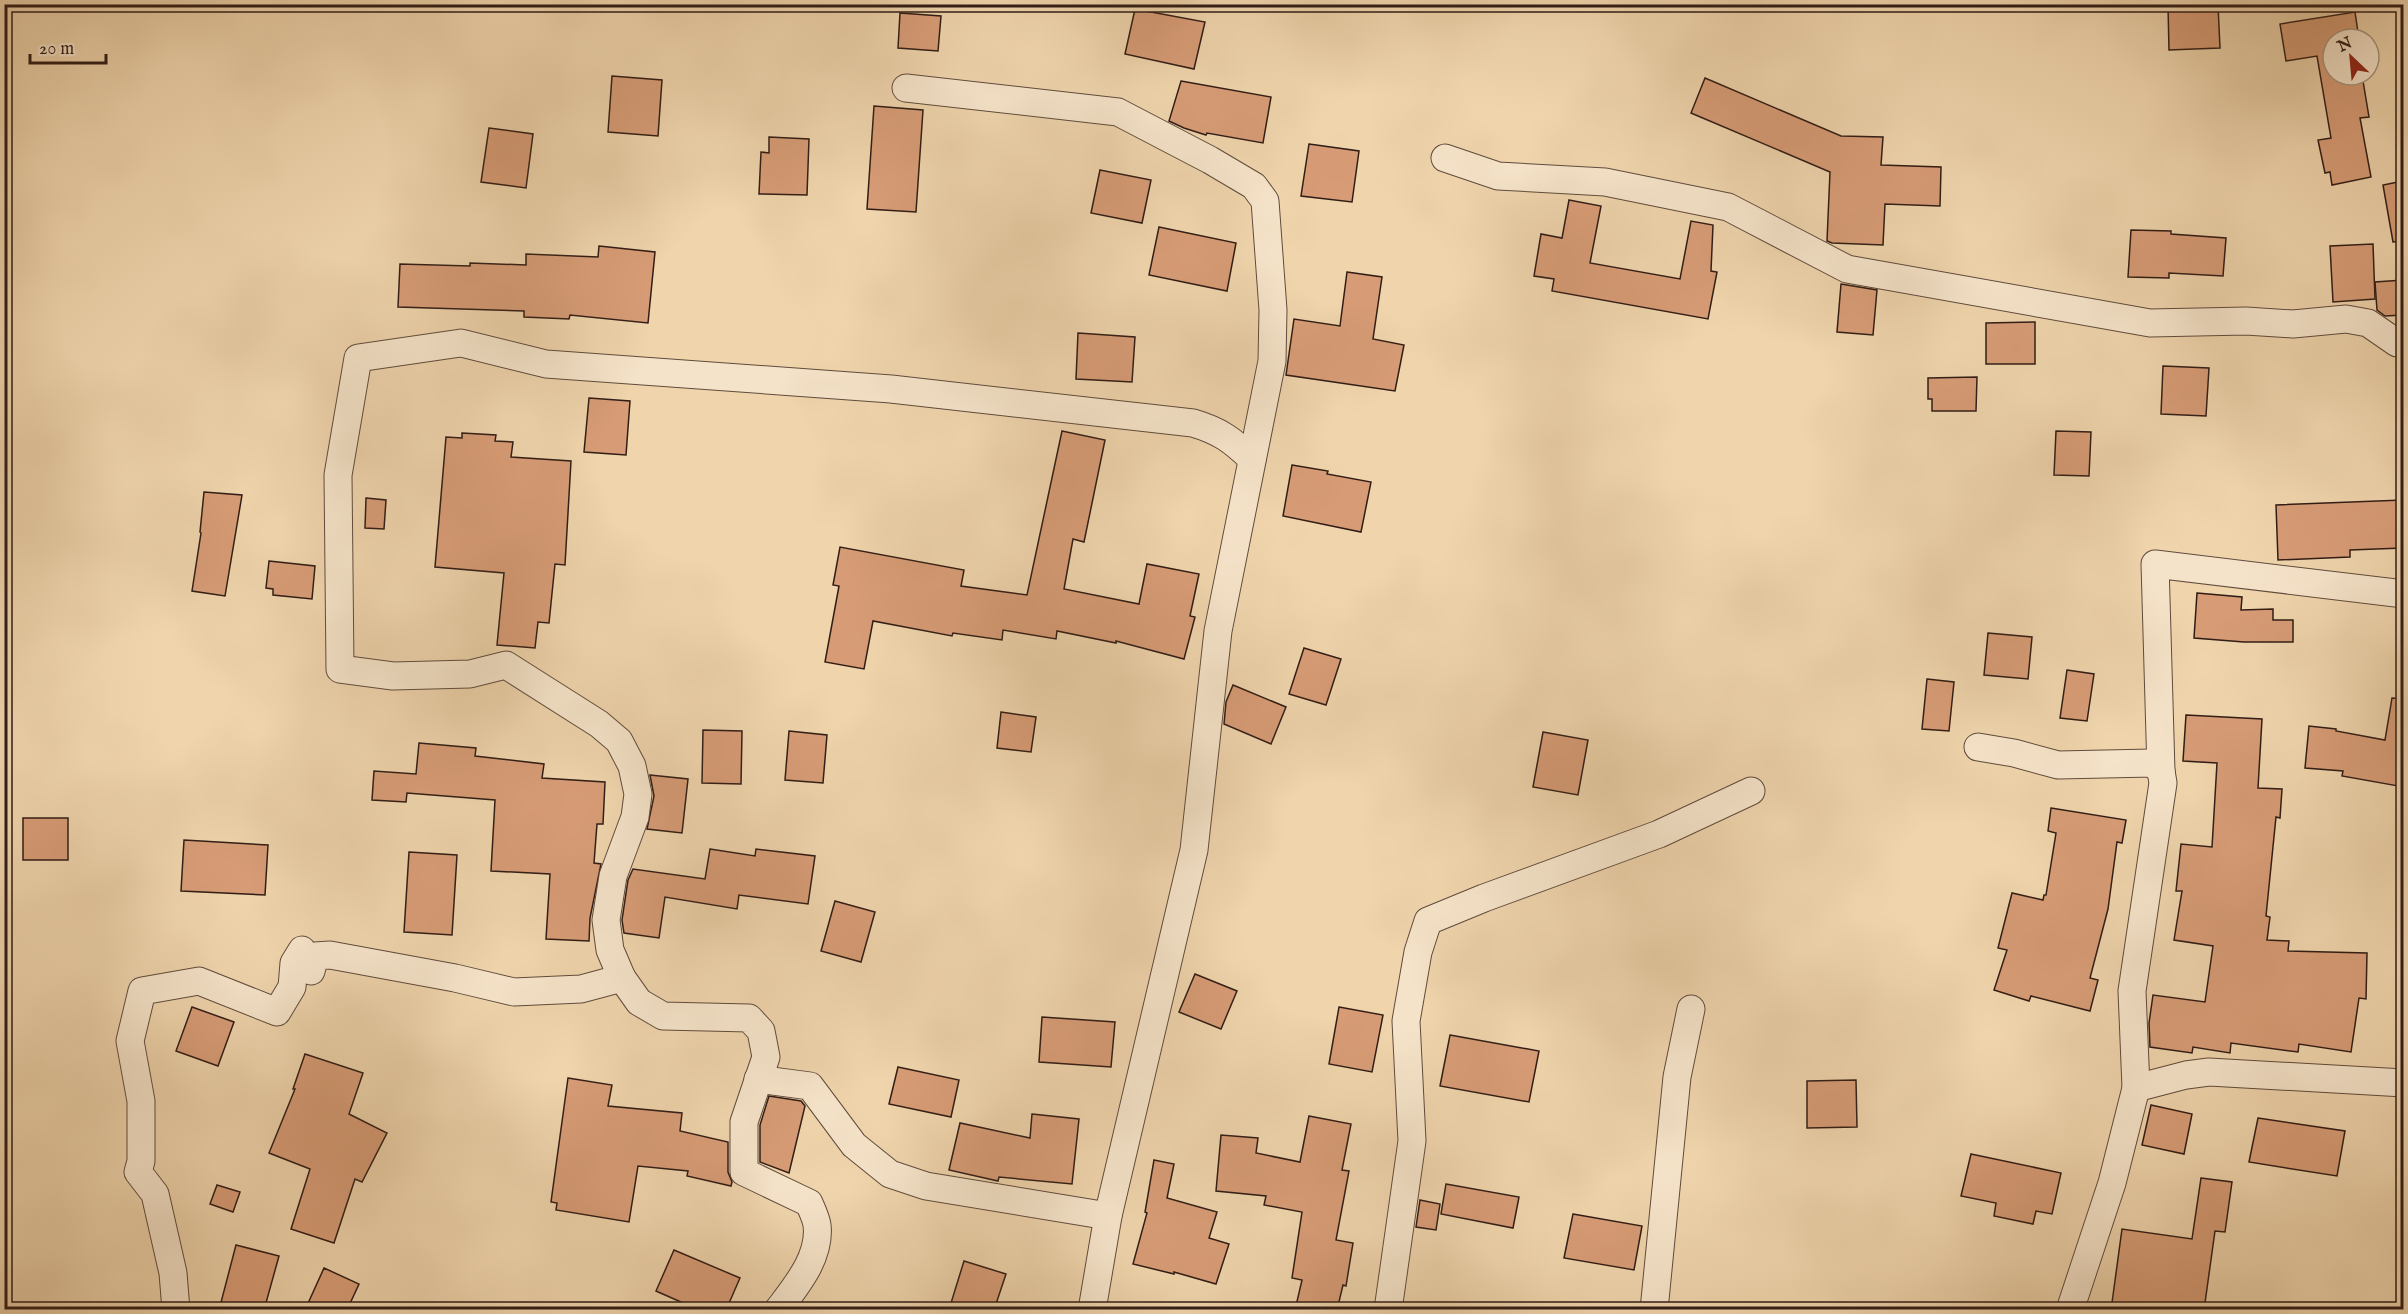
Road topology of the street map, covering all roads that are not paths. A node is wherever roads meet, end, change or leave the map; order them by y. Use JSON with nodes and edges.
{"nodes":[{"id":1,"x":906,"y":88,"type":"dead end"},
{"id":2,"x":1446,"y":158,"type":"dead end"},
{"id":3,"x":2403,"y":341,"type":"edge"},
{"id":4,"x":1252,"y":459,"type":"junction"},
{"id":5,"x":2403,"y":594,"type":"edge"},
{"id":6,"x":1978,"y":747,"type":"dead end"},
{"id":7,"x":2162,"y":771,"type":"junction"},
{"id":8,"x":1751,"y":791,"type":"dead end"},
{"id":9,"x":622,"y":978,"type":"junction"},
{"id":10,"x":1691,"y":1009,"type":"dead end"},
{"id":11,"x":758,"y":1078,"type":"junction"},
{"id":12,"x":2403,"y":1083,"type":"edge"},
{"id":13,"x":2136,"y":1088,"type":"junction"},
{"id":14,"x":1108,"y":1216,"type":"junction"},
{"id":15,"x":176,"y":1310,"type":"edge"},
{"id":16,"x":778,"y":1310,"type":"edge"},
{"id":17,"x":1092,"y":1310,"type":"edge"},
{"id":18,"x":1388,"y":1310,"type":"edge"},
{"id":19,"x":1654,"y":1310,"type":"edge"},
{"id":20,"x":2070,"y":1310,"type":"edge"}],
"edges":[{"from":1,"to":4,"type":"street"},
{"from":2,"to":3,"type":"street"},
{"from":4,"to":9,"type":"street"},
{"from":4,"to":14,"type":"street"},
{"from":5,"to":7,"type":"street"},
{"from":6,"to":7,"type":"street"},
{"from":7,"to":13,"type":"street"},
{"from":8,"to":18,"type":"street"},
{"from":9,"to":11,"type":"street"},
{"from":9,"to":15,"type":"street"},
{"from":10,"to":19,"type":"street"},
{"from":11,"to":14,"type":"street"},
{"from":11,"to":16,"type":"street"},
{"from":12,"to":13,"type":"street"},
{"from":13,"to":20,"type":"street"},
{"from":14,"to":17,"type":"street"}]}
